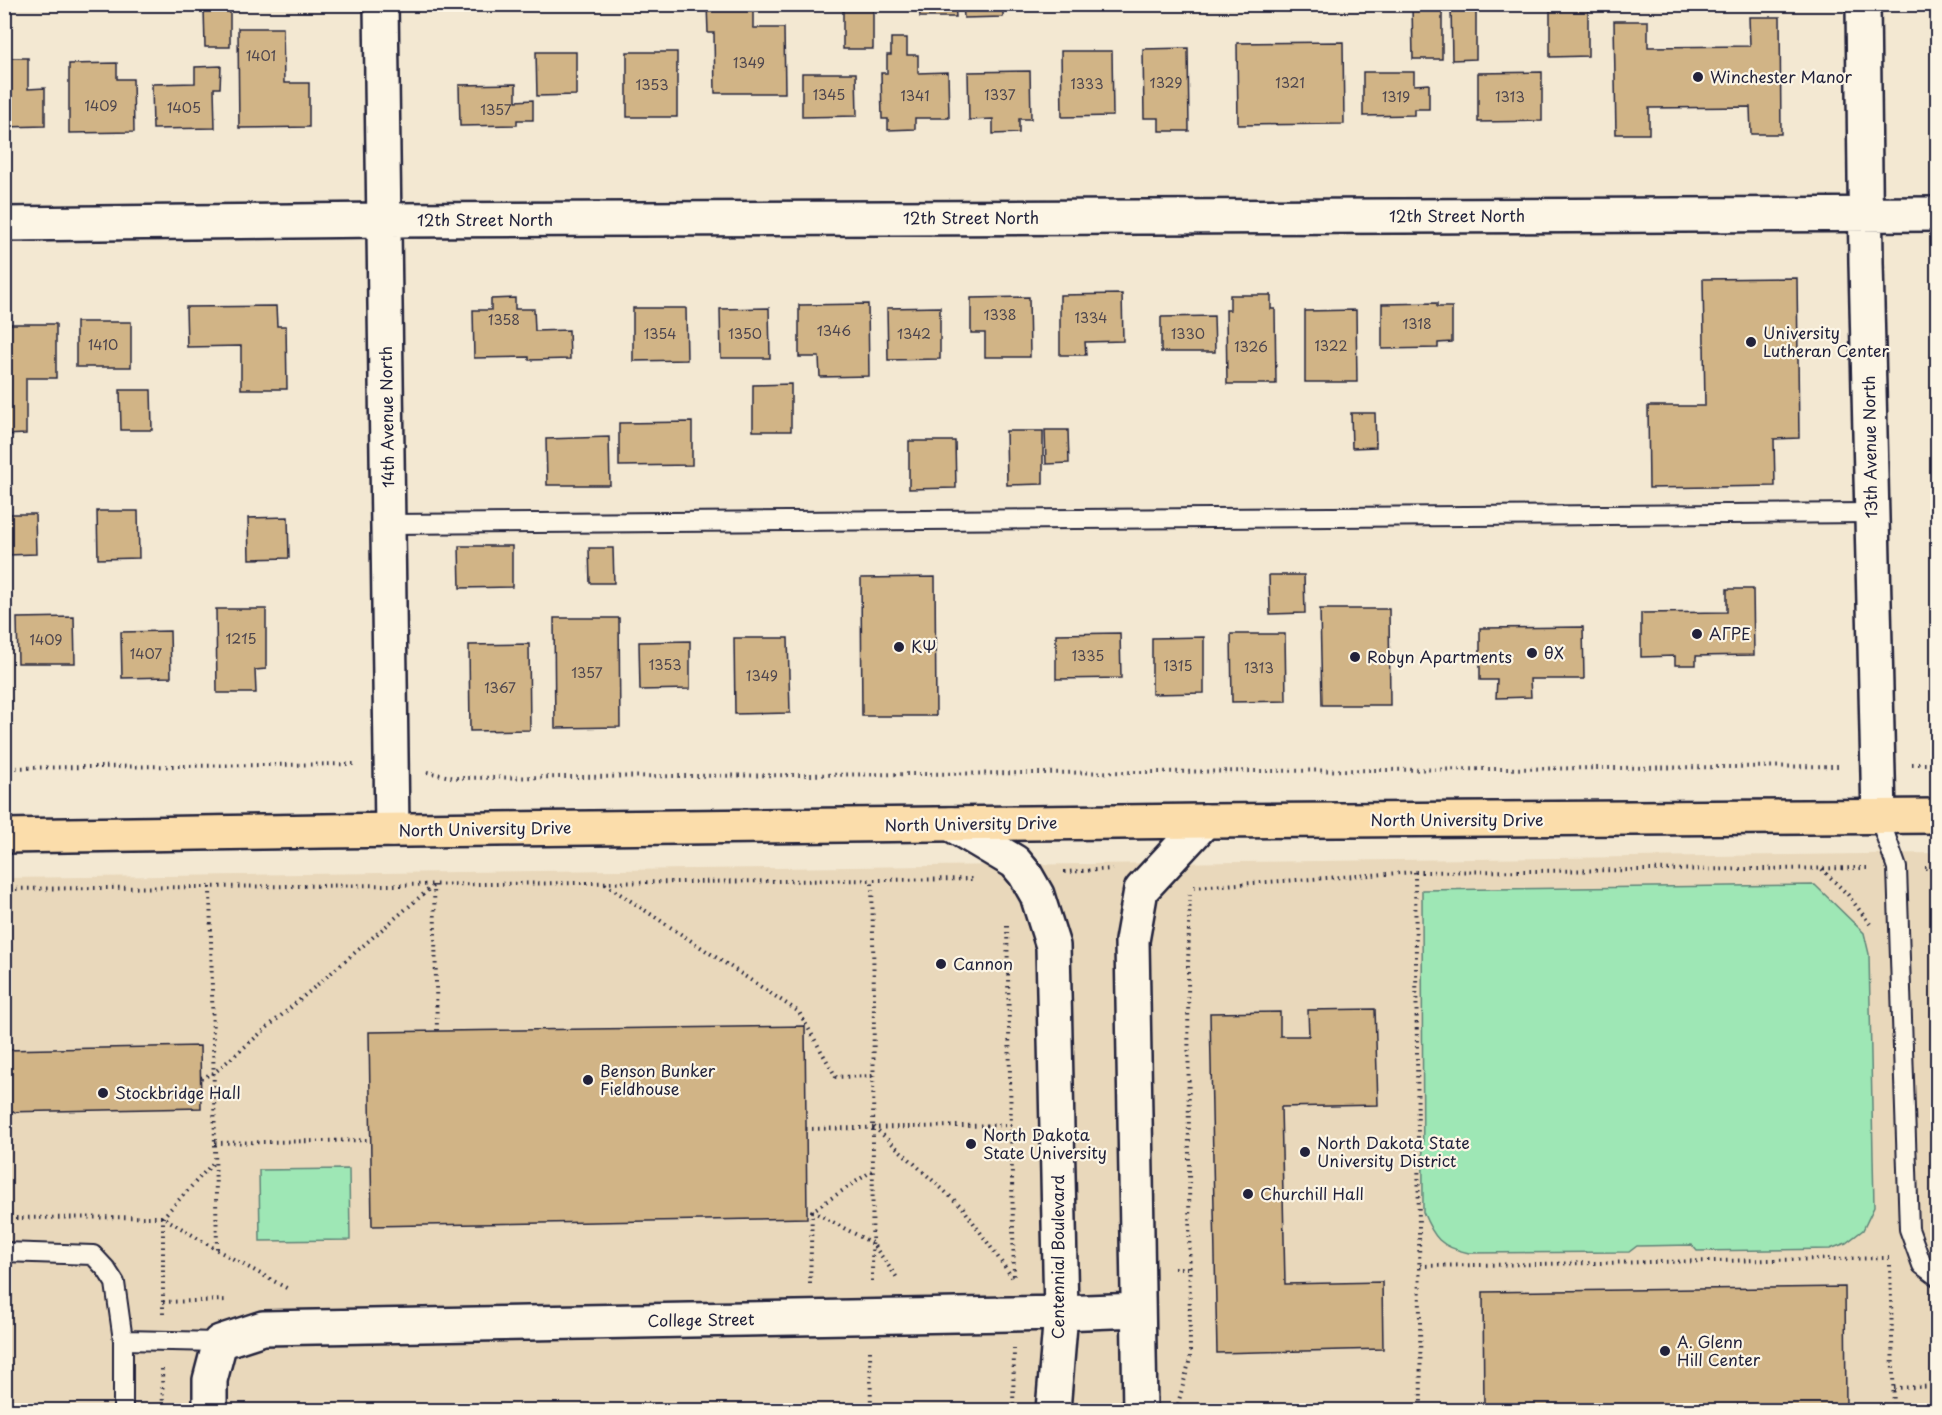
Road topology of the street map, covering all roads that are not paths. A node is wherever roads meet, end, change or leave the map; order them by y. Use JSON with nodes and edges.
{"nodes":[{"id":1,"x":381,"y":4,"type":"edge"},
{"id":2,"x":1863,"y":4,"type":"edge"},
{"id":3,"x":1865,"y":214,"type":"junction"},
{"id":4,"x":1938,"y":214,"type":"edge"},
{"id":5,"x":384,"y":220,"type":"junction"},
{"id":6,"x":4,"y":224,"type":"edge"},
{"id":7,"x":1871,"y":513,"type":"junction"},
{"id":8,"x":388,"y":524,"type":"junction"},
{"id":9,"x":1938,"y":816,"type":"edge"},
{"id":10,"x":1878,"y":817,"type":"junction"},
{"id":11,"x":1205,"y":821,"type":"junction"},
{"id":12,"x":951,"y":824,"type":"junction"},
{"id":13,"x":392,"y":830,"type":"junction"},
{"id":14,"x":4,"y":836,"type":"edge"},
{"id":15,"x":4,"y":1252,"type":"edge"},
{"id":16,"x":1938,"y":1277,"type":"edge"},
{"id":17,"x":1138,"y":1310,"type":"junction"},
{"id":18,"x":1061,"y":1313,"type":"junction"},
{"id":19,"x":123,"y":1340,"type":"junction"},
{"id":20,"x":220,"y":1342,"type":"junction"},
{"id":21,"x":123,"y":1410,"type":"edge"},
{"id":22,"x":210,"y":1410,"type":"edge"},
{"id":23,"x":1053,"y":1410,"type":"edge"},
{"id":24,"x":1140,"y":1410,"type":"edge"}],
"edges":[{"from":1,"to":5,"type":"street","name":"14th Avenue North"},
{"from":2,"to":3,"type":"street","name":"13th Avenue North"},
{"from":3,"to":4,"type":"street","name":"12th Street North"},
{"from":3,"to":5,"type":"street","name":"12th Street North"},
{"from":3,"to":7,"type":"street","name":"13th Avenue North"},
{"from":5,"to":6,"type":"street","name":"12th Street North"},
{"from":5,"to":8,"type":"street","name":"14th Avenue North"},
{"from":7,"to":8,"type":"lane"},
{"from":7,"to":10,"type":"street","name":"13th Avenue North"},
{"from":8,"to":13,"type":"street","name":"14th Avenue North"},
{"from":9,"to":10,"type":"main road","name":"North University Drive"},
{"from":10,"to":11,"type":"main road","name":"North University Drive"},
{"from":10,"to":16,"type":"lane"},
{"from":11,"to":12,"type":"main road","name":"North University Drive"},
{"from":11,"to":17,"type":"street"},
{"from":12,"to":13,"type":"main road","name":"North University Drive"},
{"from":12,"to":18,"type":"street","name":"Centennial Boulevard"},
{"from":13,"to":14,"type":"main road","name":"North University Drive"},
{"from":15,"to":19,"type":"lane"},
{"from":17,"to":18,"type":"street","name":"College Street"},
{"from":17,"to":24,"type":"street"},
{"from":18,"to":20,"type":"street","name":"College Street"},
{"from":18,"to":23,"type":"street","name":"Centennial Boulevard"},
{"from":19,"to":20,"type":"lane"},
{"from":19,"to":21,"type":"lane"},
{"from":20,"to":22,"type":"street"}]}
